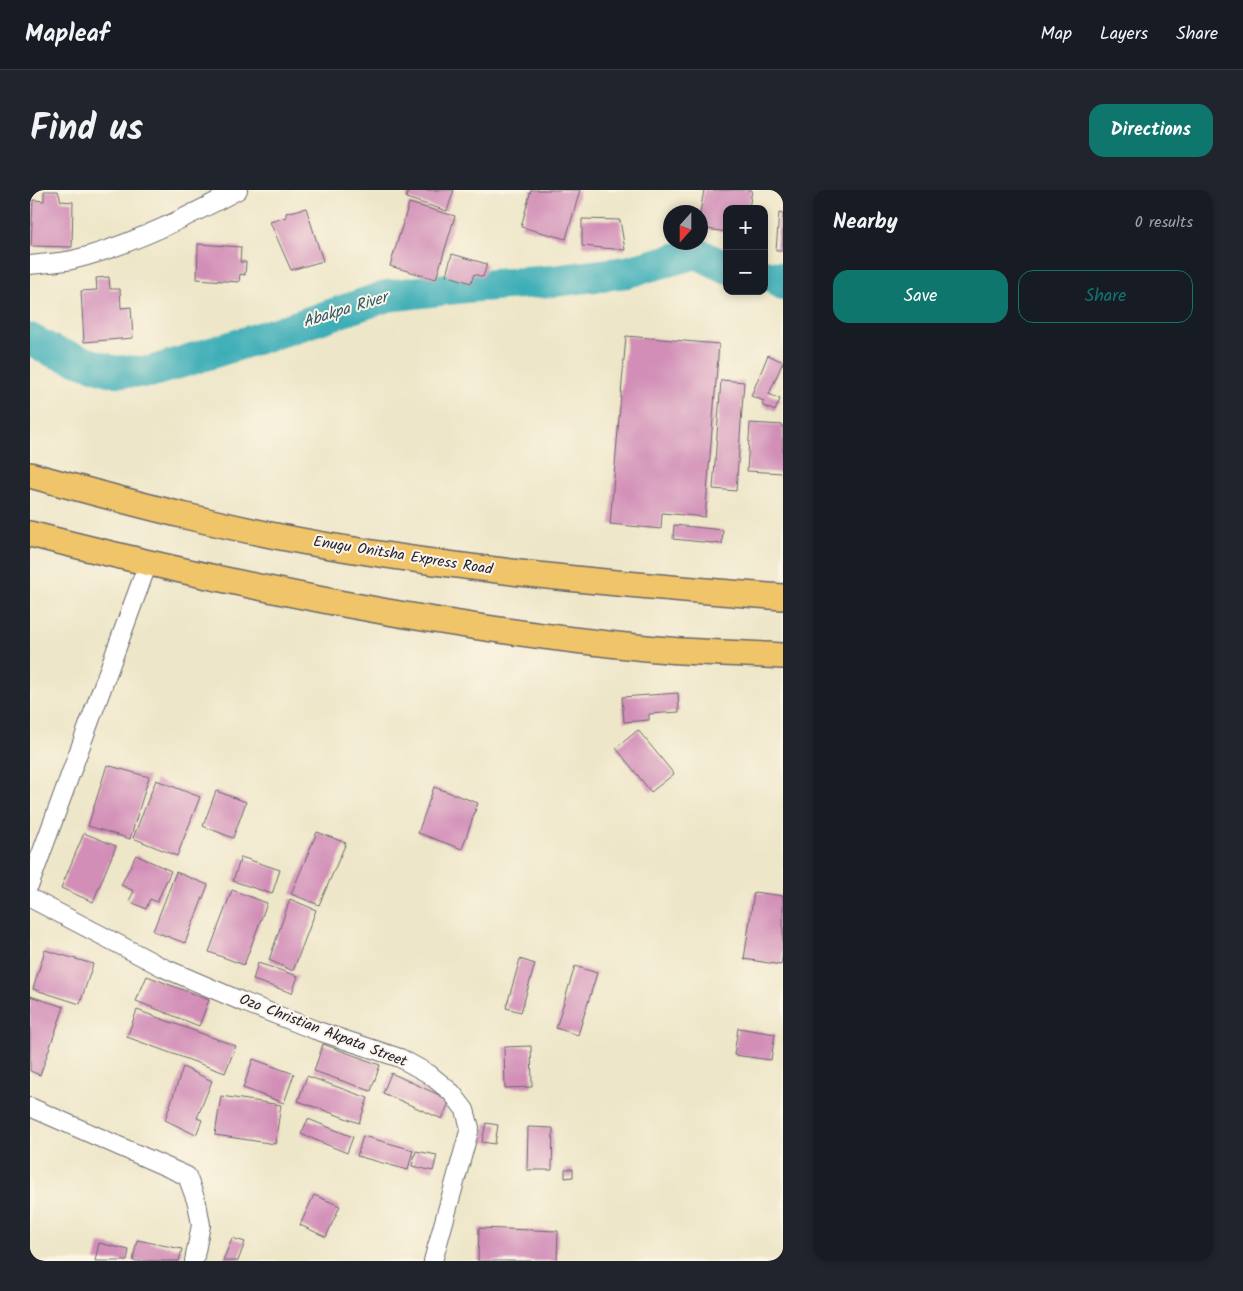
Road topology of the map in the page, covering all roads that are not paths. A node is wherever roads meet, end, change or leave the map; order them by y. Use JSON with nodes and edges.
{"nodes":[{"id":1,"x":238,"y":190,"type":"edge"},
{"id":2,"x":30,"y":265,"type":"edge"},
{"id":3,"x":30,"y":474,"type":"edge"},
{"id":4,"x":30,"y":534,"type":"edge"},
{"id":5,"x":148,"y":563,"type":"junction"},
{"id":6,"x":783,"y":597,"type":"edge"},
{"id":7,"x":783,"y":656,"type":"edge"},
{"id":8,"x":30,"y":884,"type":"edge"},
{"id":9,"x":30,"y":898,"type":"edge"},
{"id":10,"x":30,"y":1107,"type":"edge"},
{"id":11,"x":194,"y":1261,"type":"edge"},
{"id":12,"x":433,"y":1261,"type":"edge"}],
"edges":[{"from":1,"to":2,"type":"street"},
{"from":3,"to":6,"type":"highway","name":"Enugu Onitsha Express Road"},
{"from":4,"to":5,"type":"highway"},
{"from":5,"to":7,"type":"highway"},
{"from":5,"to":8,"type":"street"},
{"from":9,"to":12,"type":"street","name":"Ozo Christian Akpata Street"},
{"from":10,"to":11,"type":"street"}]}
